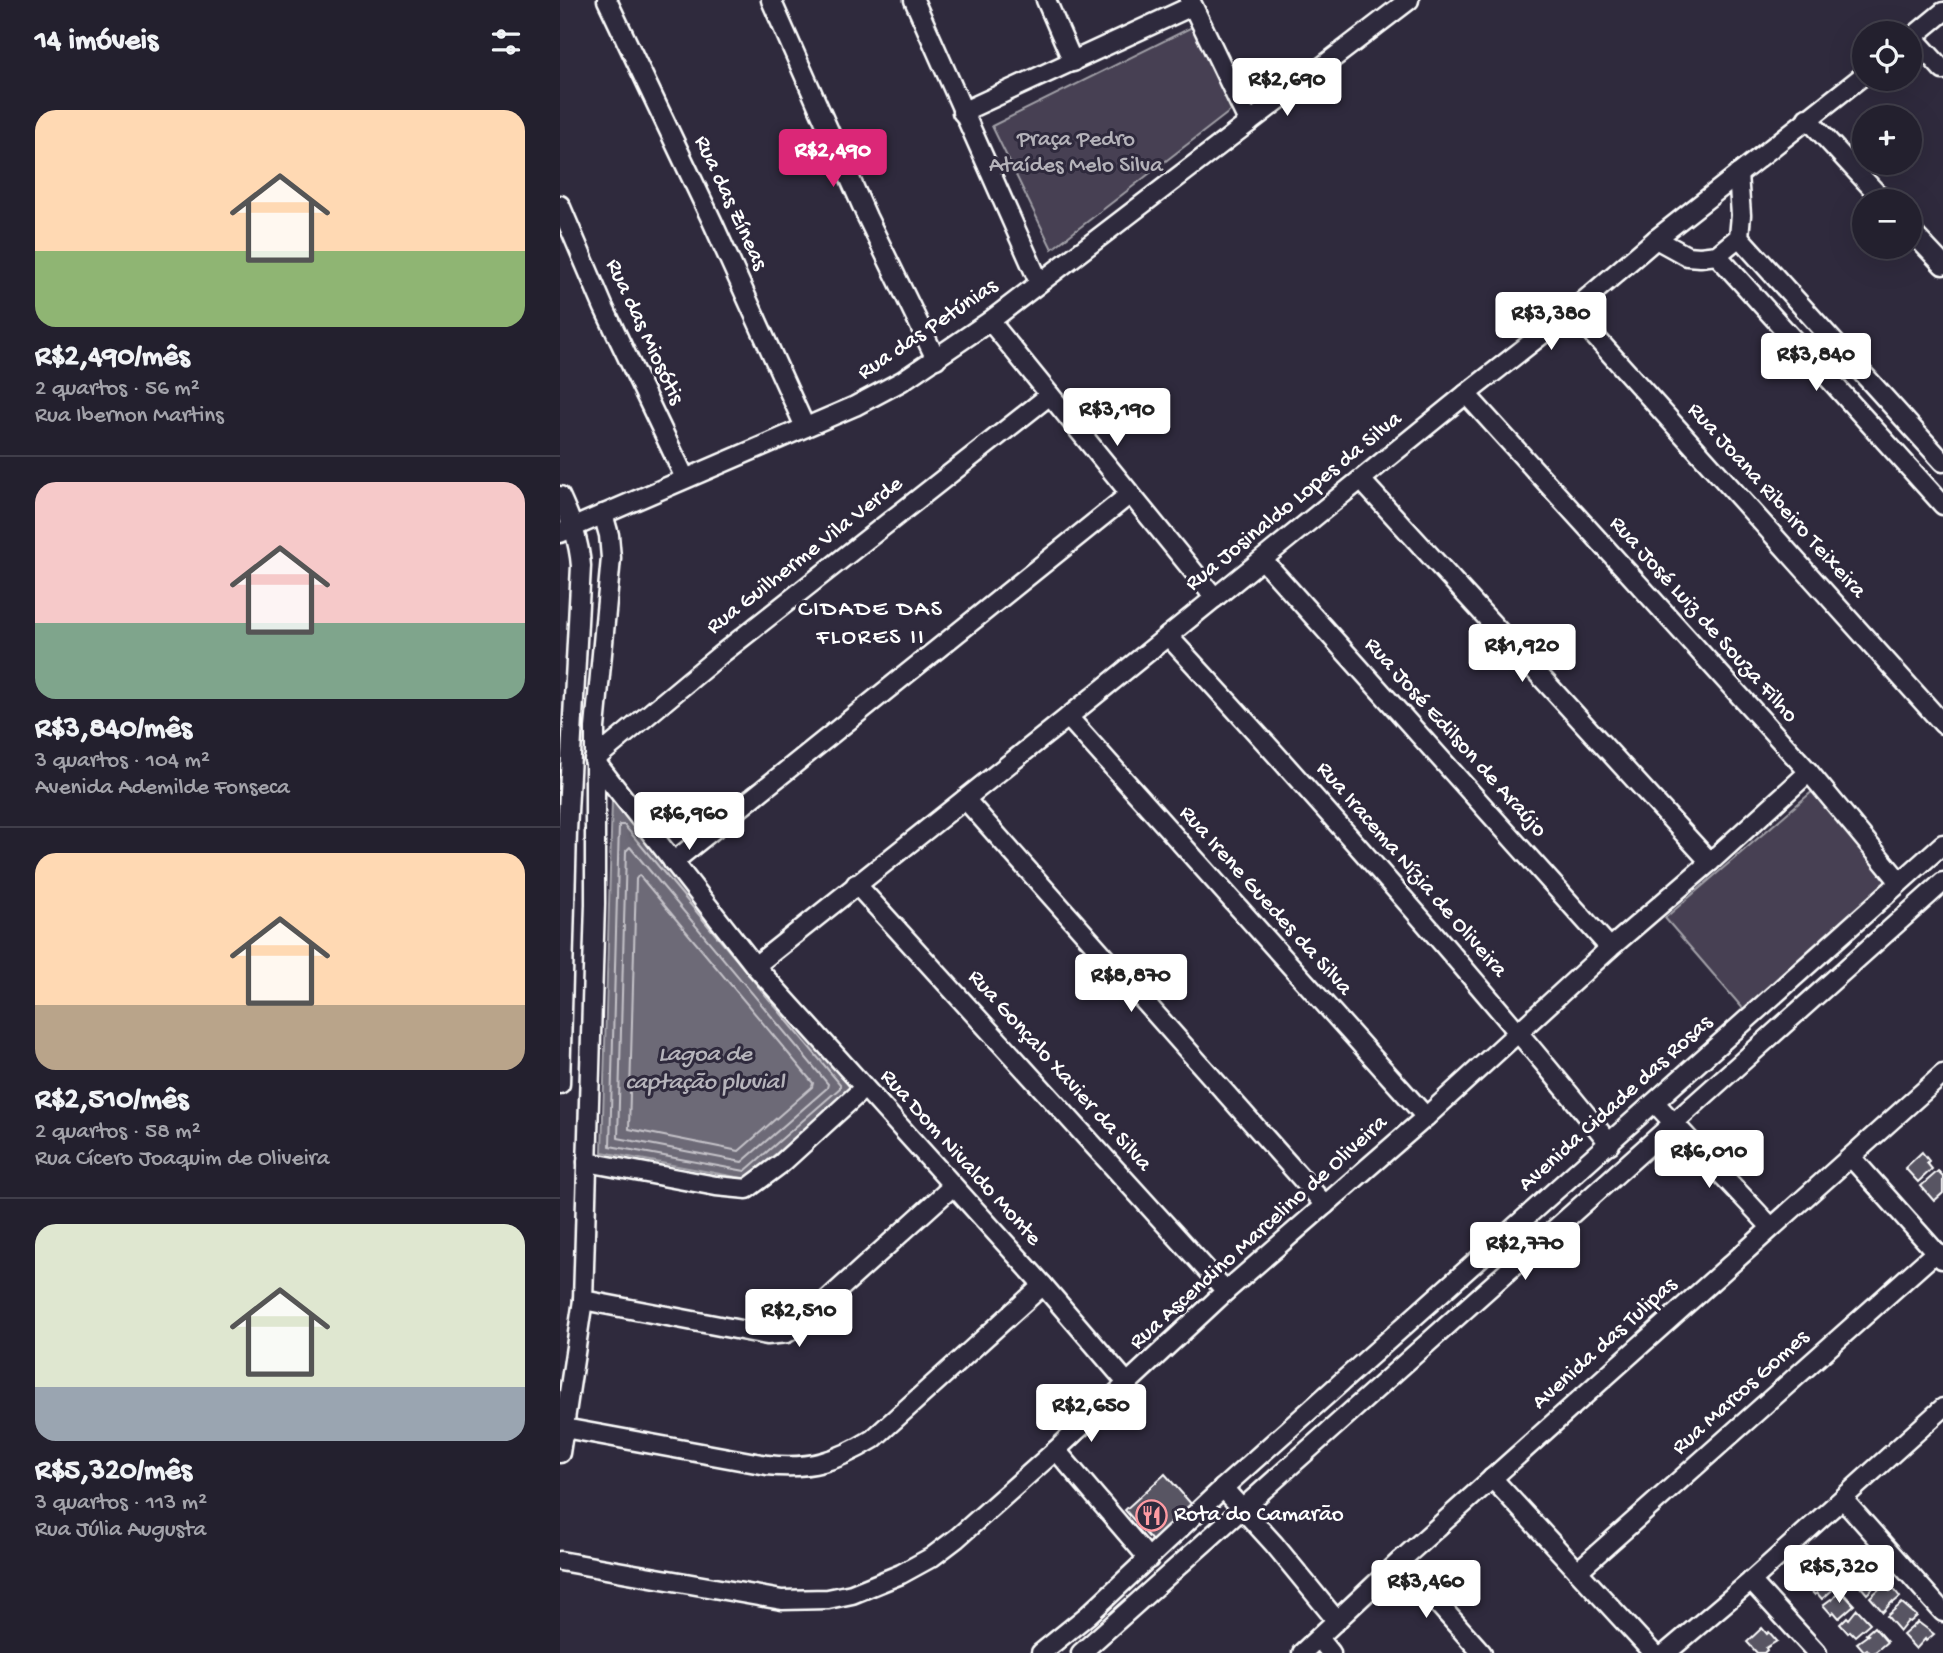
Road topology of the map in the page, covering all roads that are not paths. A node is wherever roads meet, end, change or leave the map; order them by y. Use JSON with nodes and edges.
{"nodes":[{"id":1,"x":607,"y":0,"type":"edge"},
{"id":2,"x":771,"y":0,"type":"edge"},
{"id":3,"x":914,"y":0,"type":"edge"},
{"id":4,"x":1046,"y":0,"type":"edge"},
{"id":5,"x":1409,"y":0,"type":"edge"},
{"id":6,"x":1191,"y":3,"type":"edge"},
{"id":7,"x":1943,"y":12,"type":"edge"},
{"id":8,"x":1922,"y":29,"type":"edge"},
{"id":9,"x":1922,"y":49,"type":"edge"},
{"id":10,"x":1073,"y":62,"type":"junction"},
{"id":11,"x":1943,"y":70,"type":"edge"},
{"id":12,"x":1852,"y":84,"type":"edge"},
{"id":13,"x":962,"y":112,"type":"junction"},
{"id":14,"x":1807,"y":118,"type":"junction"},
{"id":15,"x":1249,"y":123,"type":"junction"},
{"id":16,"x":1738,"y":174,"type":"junction"},
{"id":17,"x":1873,"y":189,"type":"edge"},
{"id":18,"x":560,"y":205,"type":"edge"},
{"id":19,"x":1739,"y":237,"type":"junction"},
{"id":20,"x":1656,"y":239,"type":"junction"},
{"id":21,"x":1922,"y":243,"type":"edge"},
{"id":22,"x":1717,"y":255,"type":"junction"},
{"id":23,"x":1943,"y":265,"type":"edge"},
{"id":24,"x":1039,"y":282,"type":"junction"},
{"id":25,"x":1572,"y":311,"type":"junction"},
{"id":26,"x":990,"y":321,"type":"junction"},
{"id":27,"x":936,"y":359,"type":"junction"},
{"id":28,"x":1466,"y":394,"type":"junction"},
{"id":29,"x":1050,"y":395,"type":"junction"},
{"id":30,"x":805,"y":427,"type":"junction"},
{"id":31,"x":1943,"y":462,"type":"edge"},
{"id":32,"x":685,"y":478,"type":"junction"},
{"id":33,"x":1361,"y":480,"type":"junction"},
{"id":34,"x":1129,"y":494,"type":"junction"},
{"id":35,"x":560,"y":496,"type":"edge"},
{"id":36,"x":1943,"y":505,"type":"edge"},
{"id":37,"x":603,"y":514,"type":"junction"},
{"id":38,"x":567,"y":530,"type":"edge"},
{"id":39,"x":1263,"y":560,"type":"junction"},
{"id":40,"x":1215,"y":598,"type":"junction"},
{"id":41,"x":1168,"y":636,"type":"junction"},
{"id":42,"x":567,"y":708,"type":"edge"},
{"id":43,"x":1068,"y":717,"type":"junction"},
{"id":44,"x":1943,"y":724,"type":"edge"},
{"id":45,"x":571,"y":758,"type":"junction"},
{"id":46,"x":594,"y":760,"type":"junction"},
{"id":47,"x":1809,"y":772,"type":"junction"},
{"id":48,"x":965,"y":799,"type":"junction"},
{"id":49,"x":564,"y":831,"type":"edge"},
{"id":50,"x":1943,"y":844,"type":"edge"},
{"id":51,"x":673,"y":862,"type":"junction"},
{"id":52,"x":1710,"y":862,"type":"junction"},
{"id":53,"x":1900,"y":882,"type":"junction"},
{"id":54,"x":1943,"y":882,"type":"edge"},
{"id":55,"x":856,"y":884,"type":"junction"},
{"id":56,"x":1610,"y":948,"type":"junction"},
{"id":57,"x":562,"y":955,"type":"edge"},
{"id":58,"x":755,"y":966,"type":"junction"},
{"id":59,"x":1520,"y":1032,"type":"junction"},
{"id":60,"x":1942,"y":1076,"type":"edge"},
{"id":61,"x":560,"y":1084,"type":"edge"},
{"id":62,"x":864,"y":1088,"type":"junction"},
{"id":63,"x":1655,"y":1103,"type":"junction"},
{"id":64,"x":1426,"y":1117,"type":"junction"},
{"id":65,"x":1674,"y":1125,"type":"junction"},
{"id":66,"x":1610,"y":1144,"type":"junction"},
{"id":67,"x":1851,"y":1157,"type":"junction"},
{"id":68,"x":587,"y":1163,"type":"junction"},
{"id":69,"x":953,"y":1186,"type":"junction"},
{"id":70,"x":1325,"y":1205,"type":"junction"},
{"id":71,"x":1771,"y":1227,"type":"junction"},
{"id":72,"x":1939,"y":1256,"type":"edge"},
{"id":73,"x":1043,"y":1285,"type":"junction"},
{"id":74,"x":1226,"y":1291,"type":"junction"},
{"id":75,"x":583,"y":1300,"type":"junction"},
{"id":76,"x":1128,"y":1384,"type":"junction"},
{"id":77,"x":1943,"y":1408,"type":"edge"},
{"id":78,"x":564,"y":1428,"type":"junction"},
{"id":79,"x":1056,"y":1451,"type":"junction"},
{"id":80,"x":560,"y":1453,"type":"edge"},
{"id":81,"x":1492,"y":1478,"type":"junction"},
{"id":82,"x":1223,"y":1488,"type":"junction"},
{"id":83,"x":1843,"y":1499,"type":"junction"},
{"id":84,"x":1243,"y":1510,"type":"junction"},
{"id":85,"x":1149,"y":1559,"type":"junction"},
{"id":86,"x":560,"y":1561,"type":"edge"},
{"id":87,"x":1400,"y":1561,"type":"junction"},
{"id":88,"x":1579,"y":1570,"type":"junction"},
{"id":89,"x":1751,"y":1581,"type":"junction"},
{"id":90,"x":1943,"y":1612,"type":"edge"},
{"id":91,"x":1337,"y":1621,"type":"junction"},
{"id":92,"x":1319,"y":1639,"type":"junction"},
{"id":93,"x":1041,"y":1653,"type":"edge"},
{"id":94,"x":1081,"y":1653,"type":"edge"},
{"id":95,"x":1302,"y":1653,"type":"edge"},
{"id":96,"x":1331,"y":1653,"type":"edge"},
{"id":97,"x":1482,"y":1653,"type":"edge"},
{"id":98,"x":1653,"y":1653,"type":"edge"},
{"id":99,"x":1666,"y":1653,"type":"edge"},
{"id":100,"x":1817,"y":1653,"type":"edge"}],
"edges":[{"from":1,"to":30,"type":"street","name":"Rua das Zíneas"},
{"from":2,"to":27,"type":"street"},
{"from":3,"to":13,"type":"street"},
{"from":4,"to":10,"type":"street"},
{"from":5,"to":15,"type":"street","name":"Rua das Petúnias"},
{"from":6,"to":10,"type":"street"},
{"from":6,"to":15,"type":"street"},
{"from":7,"to":8,"type":"street"},
{"from":9,"to":11,"type":"street"},
{"from":10,"to":13,"type":"street"},
{"from":12,"to":14,"type":"street","name":"Rua Josinaldo Lopes da Silva"},
{"from":13,"to":24,"type":"street"},
{"from":14,"to":16,"type":"street","name":"Rua Josinaldo Lopes da Silva"},
{"from":14,"to":17,"type":"street"},
{"from":15,"to":24,"type":"street","name":"Rua das Petúnias"},
{"from":16,"to":19,"type":"street"},
{"from":16,"to":20,"type":"street","name":"Rua Josinaldo Lopes da Silva"},
{"from":18,"to":32,"type":"street","name":"Rua das Miosótis"},
{"from":19,"to":22,"type":"street"},
{"from":19,"to":31,"type":"street"},
{"from":20,"to":22,"type":"street"},
{"from":20,"to":25,"type":"street","name":"Rua Josinaldo Lopes da Silva"},
{"from":21,"to":23,"type":"street"},
{"from":22,"to":36,"type":"street"},
{"from":24,"to":26,"type":"street","name":"Rua das Petúnias"},
{"from":25,"to":28,"type":"street","name":"Rua Josinaldo Lopes da Silva"},
{"from":25,"to":44,"type":"street","name":"Rua Joana Ribeiro Teixeira"},
{"from":26,"to":27,"type":"street","name":"Rua das Petúnias"},
{"from":26,"to":29,"type":"street"},
{"from":27,"to":30,"type":"street","name":"Rua das Petúnias"},
{"from":28,"to":33,"type":"street","name":"Rua Josinaldo Lopes da Silva"},
{"from":28,"to":47,"type":"street","name":"Rua José Luiz de Souza Filho"},
{"from":29,"to":34,"type":"street"},
{"from":29,"to":46,"type":"street","name":"Rua Guilherme Vila Verde"},
{"from":30,"to":32,"type":"street","name":"Rua das Petúnias"},
{"from":32,"to":37,"type":"street","name":"Rua das Petúnias"},
{"from":33,"to":39,"type":"street","name":"Rua Josinaldo Lopes da Silva"},
{"from":33,"to":52,"type":"street"},
{"from":34,"to":40,"type":"street"},
{"from":34,"to":51,"type":"street"},
{"from":35,"to":38,"type":"street"},
{"from":37,"to":38,"type":"street","name":"Rua das Petúnias"},
{"from":37,"to":46,"type":"street"},
{"from":38,"to":42,"type":"street"},
{"from":39,"to":40,"type":"street","name":"Rua Josinaldo Lopes da Silva"},
{"from":39,"to":56,"type":"street","name":"Rua José Edilson de Araújo"},
{"from":40,"to":41,"type":"street","name":"Rua Josinaldo Lopes da Silva"},
{"from":41,"to":43,"type":"street","name":"Rua Josinaldo Lopes da Silva"},
{"from":41,"to":59,"type":"street","name":"Rua Iracema Nízia de Oliveira"},
{"from":42,"to":45,"type":"street"},
{"from":43,"to":48,"type":"street","name":"Rua Josinaldo Lopes da Silva"},
{"from":43,"to":64,"type":"street","name":"Rua Irene Guedes da Silva"},
{"from":45,"to":46,"type":"street"},
{"from":45,"to":49,"type":"street"},
{"from":46,"to":51,"type":"street","name":"Rua Dom Nivaldo Monte"},
{"from":46,"to":68,"type":"street"},
{"from":47,"to":52,"type":"street","name":"Rua Ascendino Marcelino de Oliveira"},
{"from":47,"to":53,"type":"street","name":"Rua José Luiz de Souza Filho"},
{"from":48,"to":55,"type":"street","name":"Rua Josinaldo Lopes da Silva"},
{"from":48,"to":70,"type":"street"},
{"from":49,"to":57,"type":"street"},
{"from":50,"to":53,"type":"street","name":"Avenida Cidade das Rosas"},
{"from":51,"to":58,"type":"street","name":"Rua Dom Nivaldo Monte"},
{"from":52,"to":56,"type":"street","name":"Rua Ascendino Marcelino de Oliveira"},
{"from":53,"to":63,"type":"street","name":"Avenida Cidade das Rosas"},
{"from":54,"to":65,"type":"street"},
{"from":55,"to":58,"type":"street","name":"Rua Josinaldo Lopes da Silva"},
{"from":55,"to":74,"type":"street","name":"Rua Gonçalo Xavier da Silva"},
{"from":56,"to":59,"type":"street","name":"Rua Ascendino Marcelino de Oliveira"},
{"from":57,"to":61,"type":"street"},
{"from":58,"to":62,"type":"street","name":"Rua Dom Nivaldo Monte"},
{"from":59,"to":64,"type":"street","name":"Rua Ascendino Marcelino de Oliveira"},
{"from":59,"to":66,"type":"street","name":"Rua Iracema Nízia de Oliveira"},
{"from":60,"to":67,"type":"street","name":"Avenida das Tulipas"},
{"from":62,"to":68,"type":"street"},
{"from":62,"to":69,"type":"street","name":"Rua Dom Nivaldo Monte"},
{"from":63,"to":65,"type":"street"},
{"from":63,"to":66,"type":"street","name":"Avenida Cidade das Rosas"},
{"from":64,"to":70,"type":"street","name":"Rua Ascendino Marcelino de Oliveira"},
{"from":65,"to":71,"type":"street"},
{"from":65,"to":84,"type":"street"},
{"from":66,"to":82,"type":"street","name":"Avenida Cidade das Rosas"},
{"from":67,"to":71,"type":"street","name":"Avenida das Tulipas"},
{"from":67,"to":72,"type":"street"},
{"from":68,"to":75,"type":"street"},
{"from":69,"to":73,"type":"street","name":"Rua Dom Nivaldo Monte"},
{"from":69,"to":75,"type":"street"},
{"from":70,"to":74,"type":"street","name":"Rua Ascendino Marcelino de Oliveira"},
{"from":71,"to":81,"type":"street","name":"Avenida das Tulipas"},
{"from":72,"to":88,"type":"street","name":"Rua Marcos Gomes"},
{"from":73,"to":76,"type":"street","name":"Rua Dom Nivaldo Monte"},
{"from":73,"to":78,"type":"street"},
{"from":74,"to":76,"type":"street","name":"Rua Ascendino Marcelino de Oliveira"},
{"from":75,"to":78,"type":"street"},
{"from":76,"to":79,"type":"street","name":"Rua Ascendino Marcelino de Oliveira"},
{"from":77,"to":83,"type":"street"},
{"from":78,"to":80,"type":"street"},
{"from":79,"to":85,"type":"street"},
{"from":79,"to":86,"type":"street","name":"Rua Ascendino Marcelino de Oliveira"},
{"from":81,"to":87,"type":"street","name":"Avenida das Tulipas"},
{"from":81,"to":88,"type":"street"},
{"from":82,"to":84,"type":"street"},
{"from":82,"to":85,"type":"street","name":"Avenida Cidade das Rosas"},
{"from":83,"to":89,"type":"street"},
{"from":83,"to":90,"type":"street"},
{"from":84,"to":91,"type":"street"},
{"from":84,"to":94,"type":"street"},
{"from":85,"to":93,"type":"street","name":"Avenida Cidade das Rosas"},
{"from":87,"to":91,"type":"street","name":"Avenida das Tulipas"},
{"from":87,"to":97,"type":"street"},
{"from":88,"to":98,"type":"street"},
{"from":89,"to":99,"type":"street"},
{"from":89,"to":100,"type":"street"},
{"from":91,"to":92,"type":"street","name":"Avenida das Tulipas"},
{"from":92,"to":95,"type":"street","name":"Avenida das Tulipas"},
{"from":92,"to":96,"type":"street"}]}
